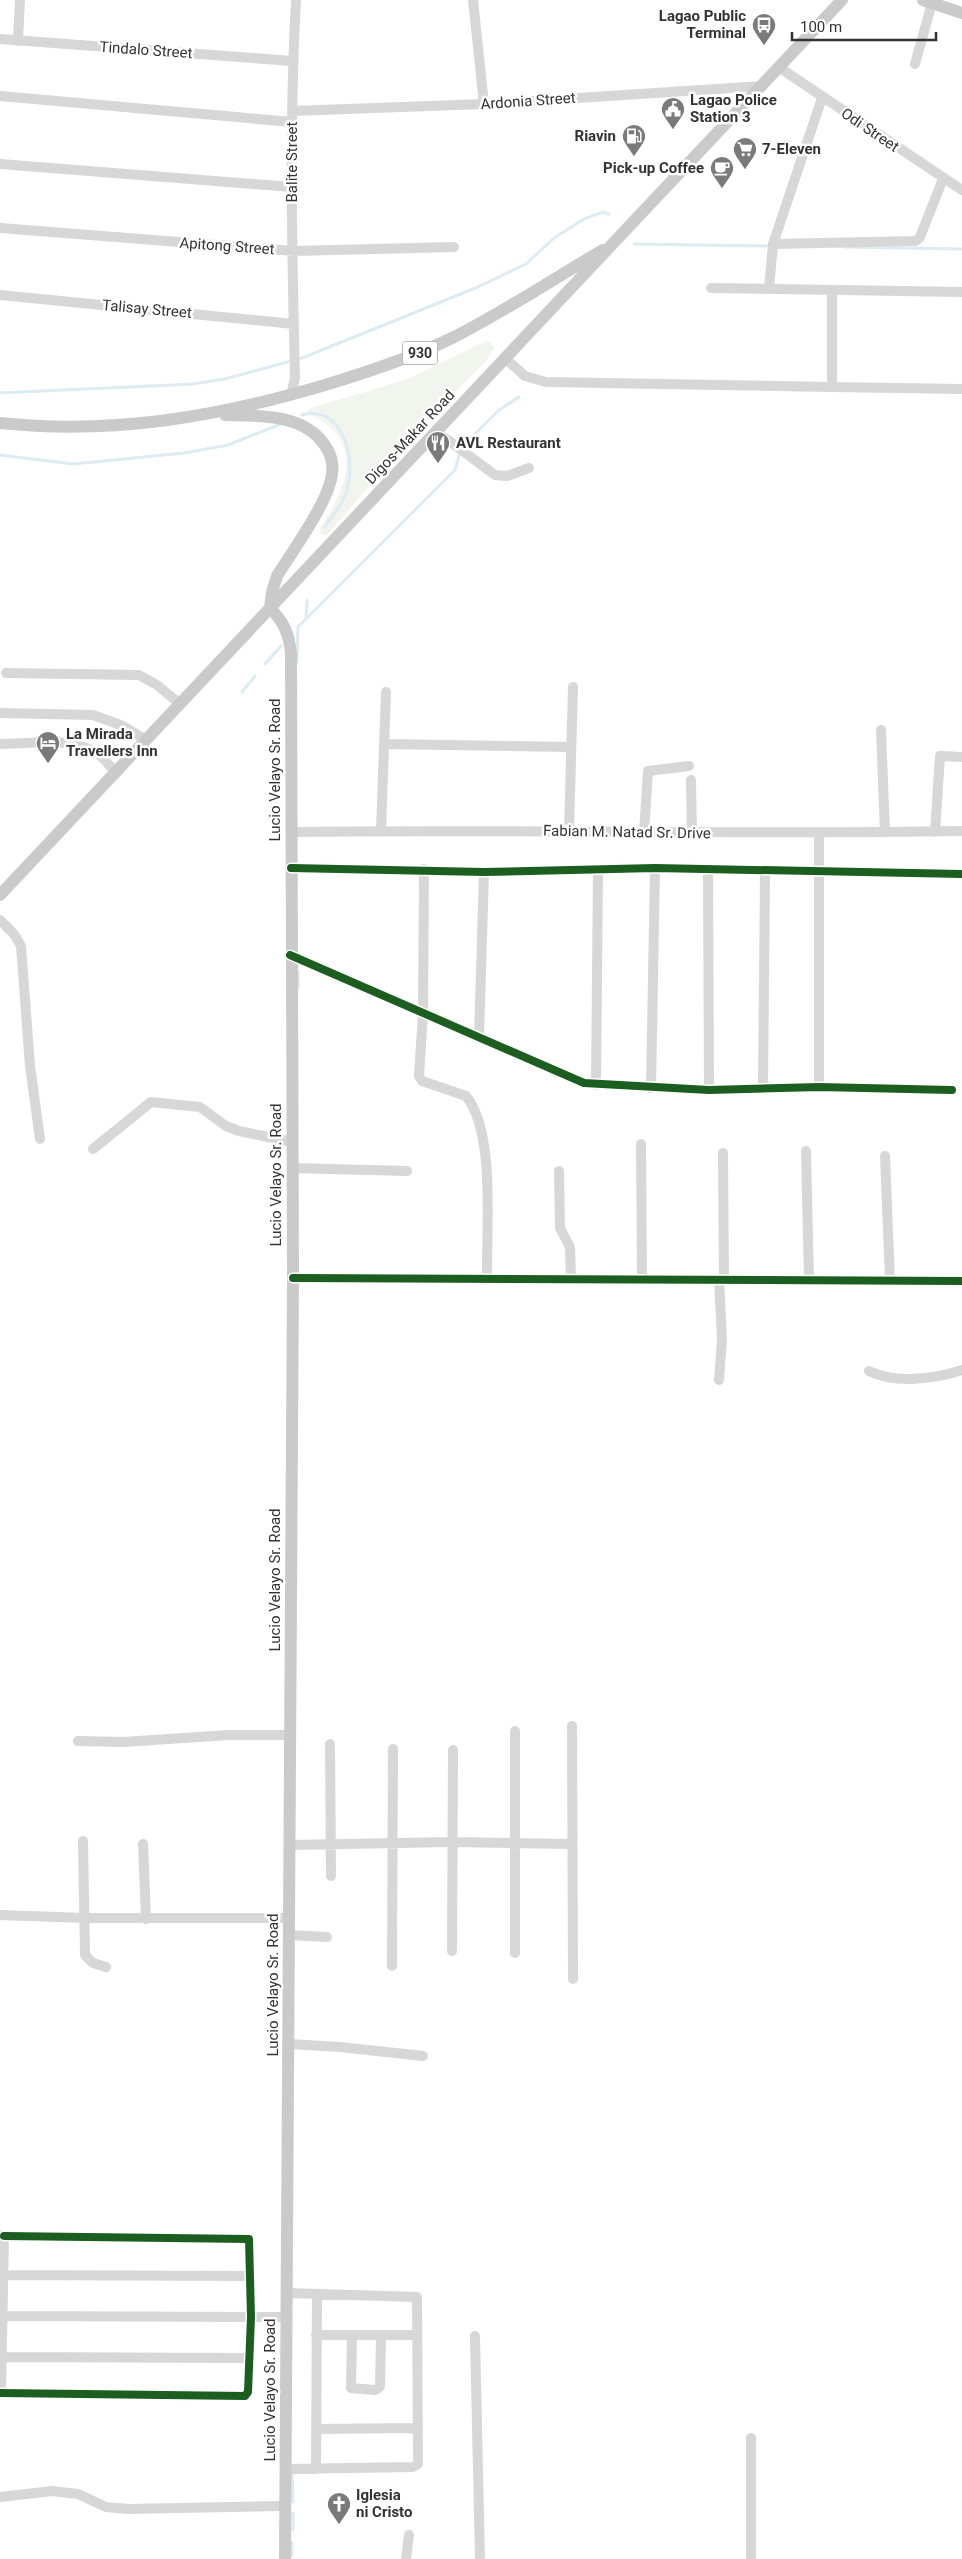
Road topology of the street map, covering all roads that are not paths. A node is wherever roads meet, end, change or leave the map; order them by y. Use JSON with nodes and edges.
{"nodes":[{"id":1,"x":20,"y":0,"type":"edge"},
{"id":2,"x":296,"y":0,"type":"edge"},
{"id":3,"x":473,"y":0,"type":"edge"},
{"id":4,"x":842,"y":0,"type":"edge"},
{"id":5,"x":928,"y":2,"type":"edge"},
{"id":6,"x":962,"y":13,"type":"edge"},
{"id":7,"x":0,"y":39,"type":"edge"},
{"id":8,"x":18,"y":41,"type":"junction"},
{"id":9,"x":292,"y":61,"type":"junction"},
{"id":10,"x":915,"y":64,"type":"dead end"},
{"id":11,"x":780,"y":68,"type":"junction"},
{"id":12,"x":763,"y":86,"type":"junction"},
{"id":13,"x":0,"y":96,"type":"edge"},
{"id":14,"x":822,"y":98,"type":"junction"},
{"id":15,"x":484,"y":104,"type":"junction"},
{"id":16,"x":292,"y":111,"type":"junction"},
{"id":17,"x":292,"y":122,"type":"junction"},
{"id":18,"x":0,"y":164,"type":"edge"},
{"id":19,"x":943,"y":179,"type":"junction"},
{"id":20,"x":292,"y":187,"type":"junction"},
{"id":21,"x":962,"y":190,"type":"edge"},
{"id":22,"x":0,"y":228,"type":"edge"},
{"id":23,"x":616,"y":242,"type":"junction"},
{"id":24,"x":773,"y":244,"type":"junction"},
{"id":25,"x":454,"y":248,"type":"dead end"},
{"id":26,"x":294,"y":251,"type":"junction"},
{"id":27,"x":711,"y":288,"type":"dead end"},
{"id":28,"x":769,"y":290,"type":"junction"},
{"id":29,"x":832,"y":290,"type":"junction"},
{"id":30,"x":962,"y":292,"type":"edge"},
{"id":31,"x":0,"y":295,"type":"edge"},
{"id":32,"x":294,"y":324,"type":"junction"},
{"id":33,"x":506,"y":359,"type":"junction"},
{"id":34,"x":832,"y":387,"type":"junction"},
{"id":35,"x":962,"y":389,"type":"edge"},
{"id":36,"x":291,"y":395,"type":"junction"},
{"id":37,"x":204,"y":415,"type":"junction"},
{"id":38,"x":0,"y":423,"type":"edge"},
{"id":39,"x":437,"y":432,"type":"junction"},
{"id":40,"x":529,"y":468,"type":"dead end"},
{"id":41,"x":270,"y":608,"type":"junction"},
{"id":42,"x":6,"y":673,"type":"dead end"},
{"id":43,"x":573,"y":687,"type":"dead end"},
{"id":44,"x":386,"y":692,"type":"dead end"},
{"id":45,"x":180,"y":704,"type":"junction"},
{"id":46,"x":0,"y":713,"type":"edge"},
{"id":47,"x":881,"y":730,"type":"dead end"},
{"id":48,"x":146,"y":740,"type":"junction"},
{"id":49,"x":0,"y":744,"type":"edge"},
{"id":50,"x":384,"y":744,"type":"junction"},
{"id":51,"x":571,"y":746,"type":"junction"},
{"id":52,"x":962,"y":757,"type":"edge"},
{"id":53,"x":689,"y":766,"type":"dead end"},
{"id":54,"x":116,"y":772,"type":"junction"},
{"id":55,"x":691,"y":780,"type":"dead end"},
{"id":56,"x":381,"y":831,"type":"junction"},
{"id":57,"x":569,"y":831,"type":"junction"},
{"id":58,"x":962,"y":831,"type":"edge"},
{"id":59,"x":292,"y":832,"type":"junction"},
{"id":60,"x":644,"y":832,"type":"junction"},
{"id":61,"x":692,"y":832,"type":"junction"},
{"id":62,"x":884,"y":832,"type":"junction"},
{"id":63,"x":935,"y":832,"type":"junction"},
{"id":64,"x":819,"y":834,"type":"junction"},
{"id":65,"x":291,"y":868,"type":"junction"},
{"id":66,"x":654,"y":868,"type":"junction"},
{"id":67,"x":424,"y":869,"type":"junction"},
{"id":68,"x":598,"y":870,"type":"junction"},
{"id":69,"x":708,"y":871,"type":"junction"},
{"id":70,"x":818,"y":871,"type":"junction"},
{"id":71,"x":484,"y":872,"type":"junction"},
{"id":72,"x":765,"y":872,"type":"junction"},
{"id":73,"x":962,"y":874,"type":"edge"},
{"id":74,"x":0,"y":896,"type":"edge"},
{"id":75,"x":0,"y":920,"type":"edge"},
{"id":76,"x":290,"y":955,"type":"junction"},
{"id":77,"x":423,"y":1012,"type":"junction"},
{"id":78,"x":479,"y":1037,"type":"junction"},
{"id":79,"x":596,"y":1085,"type":"junction"},
{"id":80,"x":763,"y":1087,"type":"junction"},
{"id":81,"x":819,"y":1087,"type":"junction"},
{"id":82,"x":651,"y":1088,"type":"junction"},
{"id":83,"x":709,"y":1090,"type":"junction"},
{"id":84,"x":952,"y":1090,"type":"dead end"},
{"id":85,"x":40,"y":1139,"type":"dead end"},
{"id":86,"x":292,"y":1142,"type":"junction"},
{"id":87,"x":641,"y":1144,"type":"dead end"},
{"id":88,"x":94,"y":1149,"type":"dead end"},
{"id":89,"x":806,"y":1151,"type":"dead end"},
{"id":90,"x":723,"y":1153,"type":"dead end"},
{"id":91,"x":886,"y":1156,"type":"dead end"},
{"id":92,"x":292,"y":1168,"type":"junction"},
{"id":93,"x":407,"y":1171,"type":"dead end"},
{"id":94,"x":559,"y":1171,"type":"dead end"},
{"id":95,"x":293,"y":1278,"type":"junction"},
{"id":96,"x":486,"y":1279,"type":"junction"},
{"id":97,"x":572,"y":1279,"type":"junction"},
{"id":98,"x":642,"y":1280,"type":"junction"},
{"id":99,"x":722,"y":1280,"type":"junction"},
{"id":100,"x":809,"y":1281,"type":"junction"},
{"id":101,"x":890,"y":1281,"type":"junction"},
{"id":102,"x":962,"y":1281,"type":"edge"},
{"id":103,"x":962,"y":1370,"type":"edge"},
{"id":104,"x":869,"y":1371,"type":"dead end"},
{"id":105,"x":719,"y":1380,"type":"dead end"},
{"id":106,"x":572,"y":1726,"type":"dead end"},
{"id":107,"x":515,"y":1731,"type":"dead end"},
{"id":108,"x":290,"y":1735,"type":"junction"},
{"id":109,"x":78,"y":1742,"type":"dead end"},
{"id":110,"x":330,"y":1744,"type":"dead end"},
{"id":111,"x":393,"y":1749,"type":"dead end"},
{"id":112,"x":453,"y":1750,"type":"dead end"},
{"id":113,"x":83,"y":1841,"type":"dead end"},
{"id":114,"x":452,"y":1842,"type":"junction"},
{"id":115,"x":330,"y":1843,"type":"junction"},
{"id":116,"x":391,"y":1843,"type":"junction"},
{"id":117,"x":513,"y":1843,"type":"junction"},
{"id":118,"x":143,"y":1844,"type":"dead end"},
{"id":119,"x":572,"y":1844,"type":"junction"},
{"id":120,"x":290,"y":1845,"type":"junction"},
{"id":121,"x":331,"y":1876,"type":"dead end"},
{"id":122,"x":0,"y":1915,"type":"edge"},
{"id":123,"x":85,"y":1918,"type":"junction"},
{"id":124,"x":289,"y":1918,"type":"junction"},
{"id":125,"x":146,"y":1919,"type":"junction"},
{"id":126,"x":289,"y":1935,"type":"junction"},
{"id":127,"x":327,"y":1937,"type":"dead end"},
{"id":128,"x":452,"y":1951,"type":"dead end"},
{"id":129,"x":514,"y":1953,"type":"dead end"},
{"id":130,"x":392,"y":1966,"type":"dead end"},
{"id":131,"x":106,"y":1967,"type":"dead end"},
{"id":132,"x":573,"y":1979,"type":"dead end"},
{"id":133,"x":289,"y":2044,"type":"junction"},
{"id":134,"x":422,"y":2056,"type":"dead end"},
{"id":135,"x":2,"y":2236,"type":"edge"},
{"id":136,"x":1,"y":2274,"type":"edge"},
{"id":137,"x":250,"y":2276,"type":"junction"},
{"id":138,"x":287,"y":2293,"type":"junction"},
{"id":139,"x":317,"y":2294,"type":"junction"},
{"id":140,"x":1,"y":2316,"type":"edge"},
{"id":141,"x":250,"y":2317,"type":"junction"},
{"id":142,"x":287,"y":2317,"type":"junction"},
{"id":143,"x":316,"y":2335,"type":"junction"},
{"id":144,"x":352,"y":2335,"type":"junction"},
{"id":145,"x":381,"y":2335,"type":"junction"},
{"id":146,"x":418,"y":2335,"type":"junction"},
{"id":147,"x":475,"y":2336,"type":"dead end"},
{"id":148,"x":2,"y":2356,"type":"junction"},
{"id":149,"x":249,"y":2358,"type":"junction"},
{"id":150,"x":1,"y":2393,"type":"edge"},
{"id":151,"x":417,"y":2428,"type":"junction"},
{"id":152,"x":316,"y":2429,"type":"junction"},
{"id":153,"x":751,"y":2438,"type":"dead end"},
{"id":154,"x":286,"y":2469,"type":"junction"},
{"id":155,"x":316,"y":2469,"type":"junction"},
{"id":156,"x":0,"y":2497,"type":"edge"},
{"id":157,"x":286,"y":2506,"type":"junction"},
{"id":158,"x":409,"y":2535,"type":"dead end"},
{"id":159,"x":285,"y":2559,"type":"edge"},
{"id":160,"x":406,"y":2559,"type":"edge"},
{"id":161,"x":480,"y":2559,"type":"edge"},
{"id":162,"x":751,"y":2559,"type":"edge"}],
"edges":[{"from":1,"to":8,"type":"street"},
{"from":2,"to":9,"type":"street","name":"Balite Street"},
{"from":3,"to":15,"type":"street"},
{"from":4,"to":11,"type":"main road","name":"Digos-Makar Road"},
{"from":5,"to":6,"type":"main road"},
{"from":5,"to":10,"type":"street"},
{"from":7,"to":8,"type":"street","name":"Tindalo Street"},
{"from":8,"to":9,"type":"street","name":"Tindalo Street"},
{"from":9,"to":16,"type":"street","name":"Balite Street"},
{"from":11,"to":12,"type":"main road","name":"Digos-Makar Road"},
{"from":11,"to":14,"type":"street","name":"Odi Street"},
{"from":12,"to":15,"type":"street","name":"Ardonia Street"},
{"from":12,"to":23,"type":"main road","name":"Digos-Makar Road"},
{"from":13,"to":17,"type":"street"},
{"from":14,"to":19,"type":"street","name":"Odi Street"},
{"from":14,"to":24,"type":"street"},
{"from":15,"to":16,"type":"street","name":"Ardonia Street"},
{"from":16,"to":17,"type":"street","name":"Balite Street"},
{"from":17,"to":20,"type":"street","name":"Balite Street"},
{"from":18,"to":20,"type":"street"},
{"from":19,"to":21,"type":"street","name":"Odi Street"},
{"from":19,"to":24,"type":"street"},
{"from":20,"to":26,"type":"street","name":"Balite Street"},
{"from":22,"to":26,"type":"street","name":"Apitong Street"},
{"from":23,"to":33,"type":"main road","name":"Digos-Makar Road"},
{"from":23,"to":36,"type":"main road","number":"930"},
{"from":24,"to":28,"type":"street"},
{"from":25,"to":26,"type":"street","name":"Apitong Street"},
{"from":26,"to":32,"type":"street","name":"Balite Street"},
{"from":27,"to":28,"type":"street"},
{"from":28,"to":29,"type":"street"},
{"from":29,"to":30,"type":"street"},
{"from":29,"to":34,"type":"street"},
{"from":31,"to":32,"type":"street","name":"Talisay Street"},
{"from":32,"to":36,"type":"street","name":"Balite Street"},
{"from":33,"to":34,"type":"street"},
{"from":33,"to":39,"type":"main road","name":"Digos-Makar Road"},
{"from":34,"to":35,"type":"street"},
{"from":36,"to":37,"type":"main road","number":"930"},
{"from":37,"to":38,"type":"main road","number":"930"},
{"from":37,"to":41,"type":"main road","number":"930"},
{"from":39,"to":40,"type":"street"},
{"from":39,"to":41,"type":"main road","name":"Digos-Makar Road"},
{"from":41,"to":45,"type":"main road","name":"Digos-Makar Road"},
{"from":41,"to":59,"type":"main road","name":"Lucio Velayo Sr. Road"},
{"from":42,"to":45,"type":"street"},
{"from":43,"to":51,"type":"street"},
{"from":44,"to":50,"type":"street"},
{"from":45,"to":48,"type":"main road","name":"Digos-Makar Road"},
{"from":46,"to":48,"type":"street"},
{"from":47,"to":62,"type":"street"},
{"from":48,"to":54,"type":"main road","name":"Digos-Makar Road"},
{"from":49,"to":54,"type":"street"},
{"from":50,"to":51,"type":"street"},
{"from":50,"to":56,"type":"street"},
{"from":51,"to":57,"type":"street"},
{"from":52,"to":63,"type":"street"},
{"from":53,"to":60,"type":"street"},
{"from":54,"to":74,"type":"main road","name":"Digos-Makar Road"},
{"from":55,"to":61,"type":"street"},
{"from":56,"to":57,"type":"street","name":"Fabian M. Natad Sr. Drive"},
{"from":56,"to":59,"type":"street","name":"Fabian M. Natad Sr. Drive"},
{"from":57,"to":60,"type":"street","name":"Fabian M. Natad Sr. Drive"},
{"from":58,"to":63,"type":"street","name":"Fabian M. Natad Sr. Drive"},
{"from":59,"to":65,"type":"main road","name":"Lucio Velayo Sr. Road"},
{"from":60,"to":61,"type":"street","name":"Fabian M. Natad Sr. Drive"},
{"from":61,"to":64,"type":"street","name":"Fabian M. Natad Sr. Drive"},
{"from":62,"to":63,"type":"street","name":"Fabian M. Natad Sr. Drive"},
{"from":62,"to":64,"type":"street","name":"Fabian M. Natad Sr. Drive"},
{"from":64,"to":70,"type":"street"},
{"from":65,"to":67,"type":"street"},
{"from":65,"to":76,"type":"main road","name":"Lucio Velayo Sr. Road"},
{"from":66,"to":68,"type":"street"},
{"from":66,"to":69,"type":"street"},
{"from":66,"to":82,"type":"street"},
{"from":67,"to":71,"type":"street"},
{"from":67,"to":77,"type":"street"},
{"from":68,"to":71,"type":"street"},
{"from":68,"to":79,"type":"street"},
{"from":69,"to":72,"type":"street"},
{"from":69,"to":83,"type":"street"},
{"from":70,"to":72,"type":"street"},
{"from":70,"to":73,"type":"street"},
{"from":70,"to":81,"type":"street"},
{"from":71,"to":78,"type":"street"},
{"from":72,"to":80,"type":"street"},
{"from":75,"to":85,"type":"street"},
{"from":76,"to":77,"type":"street"},
{"from":76,"to":86,"type":"main road","name":"Lucio Velayo Sr. Road"},
{"from":77,"to":78,"type":"street"},
{"from":77,"to":96,"type":"street"},
{"from":78,"to":79,"type":"street"},
{"from":79,"to":82,"type":"street"},
{"from":80,"to":81,"type":"street"},
{"from":80,"to":83,"type":"street"},
{"from":81,"to":84,"type":"street"},
{"from":82,"to":83,"type":"street"},
{"from":86,"to":88,"type":"street"},
{"from":86,"to":92,"type":"main road","name":"Lucio Velayo Sr. Road"},
{"from":87,"to":98,"type":"street"},
{"from":89,"to":100,"type":"street"},
{"from":90,"to":99,"type":"street"},
{"from":91,"to":101,"type":"street"},
{"from":92,"to":93,"type":"street"},
{"from":92,"to":95,"type":"main road","name":"Lucio Velayo Sr. Road"},
{"from":94,"to":97,"type":"street"},
{"from":95,"to":96,"type":"street"},
{"from":95,"to":108,"type":"main road","name":"Lucio Velayo Sr. Road"},
{"from":96,"to":97,"type":"street"},
{"from":97,"to":98,"type":"street"},
{"from":98,"to":99,"type":"street"},
{"from":99,"to":100,"type":"street"},
{"from":99,"to":105,"type":"street"},
{"from":100,"to":101,"type":"street"},
{"from":101,"to":102,"type":"street"},
{"from":103,"to":104,"type":"street"},
{"from":106,"to":119,"type":"street"},
{"from":107,"to":117,"type":"street"},
{"from":108,"to":109,"type":"street"},
{"from":108,"to":120,"type":"main road","name":"Lucio Velayo Sr. Road"},
{"from":110,"to":115,"type":"street"},
{"from":111,"to":116,"type":"street"},
{"from":112,"to":114,"type":"street"},
{"from":113,"to":123,"type":"street"},
{"from":114,"to":116,"type":"street"},
{"from":114,"to":117,"type":"street"},
{"from":114,"to":128,"type":"street"},
{"from":115,"to":116,"type":"street"},
{"from":115,"to":120,"type":"street"},
{"from":115,"to":121,"type":"street"},
{"from":116,"to":130,"type":"street"},
{"from":117,"to":119,"type":"street"},
{"from":117,"to":129,"type":"street"},
{"from":118,"to":125,"type":"street"},
{"from":119,"to":132,"type":"street"},
{"from":120,"to":124,"type":"main road","name":"Lucio Velayo Sr. Road"},
{"from":122,"to":123,"type":"street"},
{"from":123,"to":125,"type":"street"},
{"from":123,"to":131,"type":"street"},
{"from":124,"to":125,"type":"street"},
{"from":124,"to":126,"type":"main road","name":"Lucio Velayo Sr. Road"},
{"from":126,"to":127,"type":"street"},
{"from":126,"to":133,"type":"main road","name":"Lucio Velayo Sr. Road"},
{"from":133,"to":134,"type":"street"},
{"from":133,"to":138,"type":"main road","name":"Lucio Velayo Sr. Road"},
{"from":135,"to":136,"type":"street"},
{"from":135,"to":137,"type":"street"},
{"from":136,"to":137,"type":"street"},
{"from":136,"to":140,"type":"street"},
{"from":137,"to":141,"type":"street"},
{"from":138,"to":139,"type":"street"},
{"from":138,"to":142,"type":"main road","name":"Lucio Velayo Sr. Road"},
{"from":139,"to":143,"type":"street"},
{"from":139,"to":146,"type":"street"},
{"from":140,"to":141,"type":"street"},
{"from":140,"to":148,"type":"street"},
{"from":141,"to":142,"type":"street"},
{"from":141,"to":149,"type":"street"},
{"from":142,"to":154,"type":"main road","name":"Lucio Velayo Sr. Road"},
{"from":143,"to":144,"type":"street"},
{"from":143,"to":152,"type":"street"},
{"from":144,"to":145,"type":"street"},
{"from":144,"to":145,"type":"street"},
{"from":145,"to":146,"type":"street"},
{"from":146,"to":151,"type":"street"},
{"from":147,"to":161,"type":"street"},
{"from":148,"to":149,"type":"street"},
{"from":148,"to":150,"type":"street"},
{"from":149,"to":150,"type":"street"},
{"from":151,"to":152,"type":"street"},
{"from":151,"to":155,"type":"street"},
{"from":152,"to":155,"type":"street"},
{"from":153,"to":162,"type":"street"},
{"from":154,"to":155,"type":"street"},
{"from":154,"to":157,"type":"main road","name":"Lucio Velayo Sr. Road"},
{"from":156,"to":157,"type":"street"},
{"from":157,"to":159,"type":"main road","name":"Lucio Velayo Sr. Road"},
{"from":158,"to":160,"type":"street"}]}
